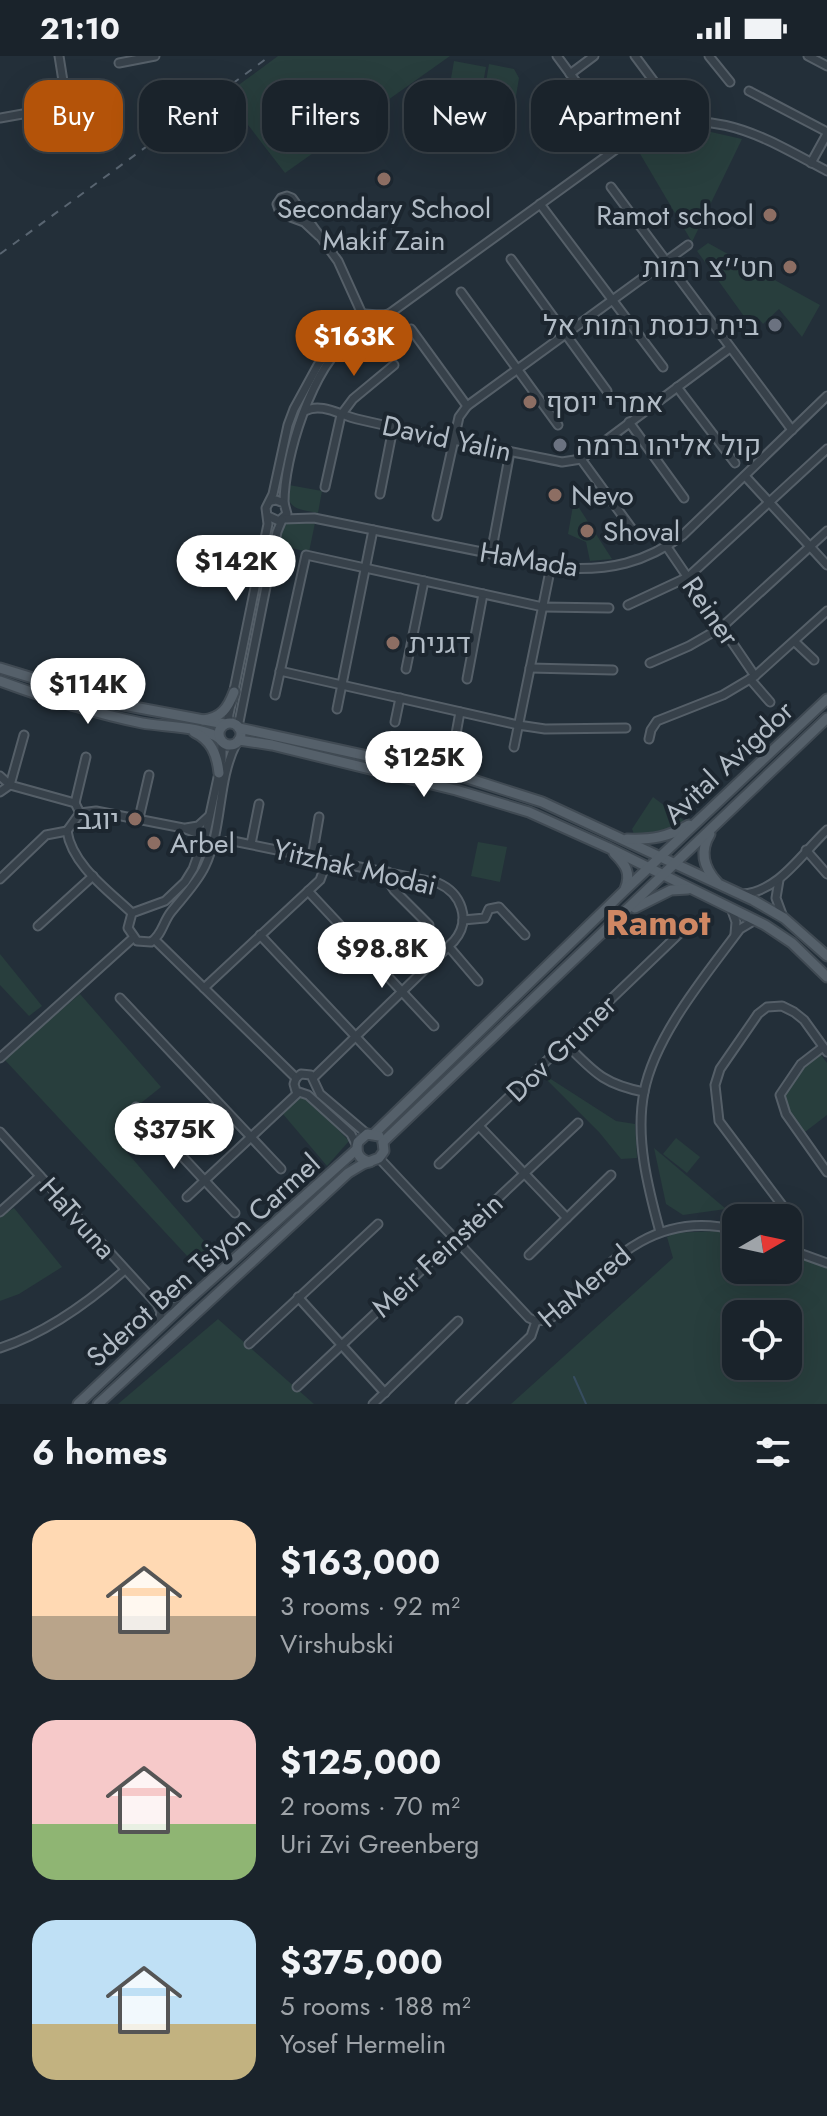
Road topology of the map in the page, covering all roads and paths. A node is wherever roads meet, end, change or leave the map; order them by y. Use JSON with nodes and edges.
{"nodes":[{"id":1,"x":59,"y":56,"type":"edge"},
{"id":2,"x":155,"y":56,"type":"edge"},
{"id":3,"x":557,"y":56,"type":"edge"},
{"id":4,"x":594,"y":56,"type":"edge"},
{"id":5,"x":635,"y":56,"type":"edge"},
{"id":6,"x":709,"y":56,"type":"edge"},
{"id":7,"x":808,"y":56,"type":"edge"},
{"id":8,"x":119,"y":63,"type":"dead end"},
{"id":9,"x":827,"y":66,"type":"edge"},
{"id":10,"x":570,"y":74,"type":"junction"},
{"id":11,"x":574,"y":80,"type":"edge"},
{"id":12,"x":653,"y":80,"type":"edge"},
{"id":13,"x":730,"y":82,"type":"dead end"},
{"id":14,"x":749,"y":91,"type":"dead end"},
{"id":15,"x":0,"y":118,"type":"edge"},
{"id":16,"x":709,"y":123,"type":"edge"},
{"id":17,"x":827,"y":133,"type":"edge"},
{"id":18,"x":611,"y":152,"type":"edge"},
{"id":19,"x":811,"y":163,"type":"junction"},
{"id":20,"x":827,"y":171,"type":"edge"},
{"id":21,"x":611,"y":187,"type":"dead end"},
{"id":22,"x":540,"y":204,"type":"junction"},
{"id":23,"x":319,"y":236,"type":"junction"},
{"id":24,"x":688,"y":245,"type":"dead end"},
{"id":25,"x":511,"y":259,"type":"dead end"},
{"id":26,"x":666,"y":260,"type":"junction"},
{"id":27,"x":461,"y":292,"type":"dead end"},
{"id":28,"x":353,"y":296,"type":"junction"},
{"id":29,"x":613,"y":300,"type":"junction"},
{"id":30,"x":394,"y":312,"type":"junction"},
{"id":31,"x":364,"y":314,"type":"junction"},
{"id":32,"x":352,"y":319,"type":"junction"},
{"id":33,"x":371,"y":327,"type":"junction"},
{"id":34,"x":411,"y":329,"type":"dead end"},
{"id":35,"x":358,"y":335,"type":"junction"},
{"id":36,"x":566,"y":335,"type":"junction"},
{"id":37,"x":730,"y":348,"type":"junction"},
{"id":38,"x":394,"y":365,"type":"dead end"},
{"id":39,"x":663,"y":367,"type":"dead end"},
{"id":40,"x":518,"y":369,"type":"junction"},
{"id":41,"x":677,"y":387,"type":"junction"},
{"id":42,"x":313,"y":391,"type":"junction"},
{"id":43,"x":607,"y":391,"type":"dead end"},
{"id":44,"x":827,"y":396,"type":"edge"},
{"id":45,"x":467,"y":406,"type":"junction"},
{"id":46,"x":321,"y":407,"type":"junction"},
{"id":47,"x":303,"y":412,"type":"junction"},
{"id":48,"x":341,"y":415,"type":"junction"},
{"id":49,"x":629,"y":422,"type":"junction"},
{"id":50,"x":558,"y":425,"type":"dead end"},
{"id":51,"x":393,"y":428,"type":"junction"},
{"id":52,"x":792,"y":430,"type":"junction"},
{"id":53,"x":453,"y":440,"type":"junction"},
{"id":54,"x":827,"y":449,"type":"edge"},
{"id":55,"x":510,"y":452,"type":"junction"},
{"id":56,"x":581,"y":459,"type":"junction"},
{"id":57,"x":735,"y":463,"type":"dead end"},
{"id":58,"x":745,"y":476,"type":"junction"},
{"id":59,"x":325,"y":487,"type":"dead end"},
{"id":60,"x":380,"y":494,"type":"dead end"},
{"id":61,"x":684,"y":498,"type":"dead end"},
{"id":62,"x":271,"y":501,"type":"junction"},
{"id":63,"x":769,"y":502,"type":"junction"},
{"id":64,"x":285,"y":503,"type":"junction"},
{"id":65,"x":268,"y":516,"type":"junction"},
{"id":66,"x":437,"y":516,"type":"dead end"},
{"id":67,"x":314,"y":518,"type":"junction"},
{"id":68,"x":282,"y":520,"type":"junction"},
{"id":69,"x":632,"y":529,"type":"dead end"},
{"id":70,"x":373,"y":530,"type":"junction"},
{"id":71,"x":827,"y":531,"type":"edge"},
{"id":72,"x":667,"y":547,"type":"junction"},
{"id":73,"x":810,"y":547,"type":"junction"},
{"id":74,"x":491,"y":554,"type":"junction"},
{"id":75,"x":827,"y":565,"type":"edge"},
{"id":76,"x":551,"y":566,"type":"junction"},
{"id":77,"x":365,"y":568,"type":"junction"},
{"id":78,"x":688,"y":577,"type":"junction"},
{"id":79,"x":424,"y":581,"type":"junction"},
{"id":80,"x":483,"y":594,"type":"junction"},
{"id":81,"x":628,"y":605,"type":"dead end"},
{"id":82,"x":543,"y":607,"type":"junction"},
{"id":83,"x":609,"y":608,"type":"dead end"},
{"id":84,"x":827,"y":611,"type":"edge"},
{"id":85,"x":722,"y":627,"type":"junction"},
{"id":86,"x":795,"y":642,"type":"junction"},
{"id":87,"x":814,"y":660,"type":"dead end"},
{"id":88,"x":650,"y":663,"type":"dead end"},
{"id":89,"x":0,"y":668,"type":"edge"},
{"id":90,"x":530,"y":668,"type":"junction"},
{"id":91,"x":406,"y":669,"type":"dead end"},
{"id":92,"x":613,"y":670,"type":"dead end"},
{"id":93,"x":280,"y":671,"type":"junction"},
{"id":94,"x":752,"y":677,"type":"junction"},
{"id":95,"x":467,"y":679,"type":"dead end"},
{"id":96,"x":0,"y":681,"type":"edge"},
{"id":97,"x":342,"y":685,"type":"junction"},
{"id":98,"x":234,"y":692,"type":"junction"},
{"id":99,"x":275,"y":695,"type":"dead end"},
{"id":100,"x":400,"y":698,"type":"junction"},
{"id":101,"x":827,"y":699,"type":"edge"},
{"id":102,"x":770,"y":702,"type":"dead end"},
{"id":103,"x":337,"y":709,"type":"dead end"},
{"id":104,"x":460,"y":712,"type":"junction"},
{"id":105,"x":827,"y":718,"type":"edge"},
{"id":106,"x":195,"y":719,"type":"junction"},
{"id":107,"x":395,"y":722,"type":"dead end"},
{"id":108,"x":226,"y":724,"type":"junction"},
{"id":109,"x":518,"y":725,"type":"junction"},
{"id":110,"x":239,"y":728,"type":"junction"},
{"id":111,"x":626,"y":728,"type":"dead end"},
{"id":112,"x":187,"y":729,"type":"junction"},
{"id":113,"x":456,"y":734,"type":"dead end"},
{"id":114,"x":24,"y":735,"type":"dead end"},
{"id":115,"x":649,"y":739,"type":"dead end"},
{"id":116,"x":221,"y":740,"type":"junction"},
{"id":117,"x":237,"y":742,"type":"junction"},
{"id":118,"x":514,"y":747,"type":"dead end"},
{"id":119,"x":86,"y":757,"type":"dead end"},
{"id":120,"x":219,"y":773,"type":"junction"},
{"id":121,"x":149,"y":775,"type":"dead end"},
{"id":122,"x":0,"y":776,"type":"edge"},
{"id":123,"x":10,"y":785,"type":"junction"},
{"id":124,"x":0,"y":792,"type":"edge"},
{"id":125,"x":75,"y":803,"type":"junction"},
{"id":126,"x":259,"y":804,"type":"dead end"},
{"id":127,"x":709,"y":812,"type":"junction"},
{"id":128,"x":80,"y":813,"type":"junction"},
{"id":129,"x":215,"y":813,"type":"junction"},
{"id":130,"x":319,"y":817,"type":"dead end"},
{"id":131,"x":139,"y":818,"type":"junction"},
{"id":132,"x":716,"y":824,"type":"junction"},
{"id":133,"x":183,"y":828,"type":"junction"},
{"id":134,"x":827,"y":830,"type":"edge"},
{"id":135,"x":67,"y":831,"type":"junction"},
{"id":136,"x":620,"y":838,"type":"junction"},
{"id":137,"x":240,"y":842,"type":"junction"},
{"id":138,"x":204,"y":843,"type":"junction"},
{"id":139,"x":251,"y":844,"type":"junction"},
{"id":140,"x":609,"y":848,"type":"junction"},
{"id":141,"x":806,"y":850,"type":"junction"},
{"id":142,"x":211,"y":851,"type":"junction"},
{"id":143,"x":312,"y":857,"type":"junction"},
{"id":144,"x":660,"y":857,"type":"junction"},
{"id":145,"x":327,"y":861,"type":"junction"},
{"id":146,"x":675,"y":864,"type":"junction"},
{"id":147,"x":649,"y":868,"type":"junction"},
{"id":148,"x":388,"y":872,"type":"junction"},
{"id":149,"x":827,"y":874,"type":"edge"},
{"id":150,"x":93,"y":876,"type":"junction"},
{"id":151,"x":664,"y":876,"type":"junction"},
{"id":152,"x":780,"y":878,"type":"junction"},
{"id":153,"x":0,"y":879,"type":"edge"},
{"id":154,"x":308,"y":891,"type":"junction"},
{"id":155,"x":624,"y":891,"type":"junction"},
{"id":156,"x":696,"y":892,"type":"junction"},
{"id":157,"x":735,"y":892,"type":"junction"},
{"id":158,"x":731,"y":908,"type":"junction"},
{"id":159,"x":150,"y":909,"type":"junction"},
{"id":160,"x":132,"y":913,"type":"junction"},
{"id":161,"x":622,"y":916,"type":"junction"},
{"id":162,"x":784,"y":918,"type":"junction"},
{"id":163,"x":463,"y":920,"type":"junction"},
{"id":164,"x":755,"y":920,"type":"junction"},
{"id":165,"x":429,"y":925,"type":"dead end"},
{"id":166,"x":38,"y":926,"type":"dead end"},
{"id":167,"x":163,"y":926,"type":"junction"},
{"id":168,"x":682,"y":931,"type":"dead end"},
{"id":169,"x":260,"y":935,"type":"junction"},
{"id":170,"x":525,"y":935,"type":"dead end"},
{"id":171,"x":133,"y":938,"type":"junction"},
{"id":172,"x":155,"y":940,"type":"junction"},
{"id":173,"x":732,"y":940,"type":"junction"},
{"id":174,"x":449,"y":947,"type":"junction"},
{"id":175,"x":827,"y":956,"type":"edge"},
{"id":176,"x":827,"y":977,"type":"edge"},
{"id":177,"x":478,"y":981,"type":"dead end"},
{"id":178,"x":204,"y":988,"type":"junction"},
{"id":179,"x":402,"y":992,"type":"junction"},
{"id":180,"x":120,"y":998,"type":"dead end"},
{"id":181,"x":434,"y":1026,"type":"dead end"},
{"id":182,"x":356,"y":1037,"type":"junction"},
{"id":183,"x":566,"y":1044,"type":"junction"},
{"id":184,"x":825,"y":1050,"type":"edge"},
{"id":185,"x":0,"y":1058,"type":"edge"},
{"id":186,"x":388,"y":1071,"type":"dead end"},
{"id":187,"x":296,"y":1078,"type":"junction"},
{"id":188,"x":314,"y":1081,"type":"junction"},
{"id":189,"x":644,"y":1092,"type":"junction"},
{"id":190,"x":298,"y":1093,"type":"junction"},
{"id":191,"x":308,"y":1095,"type":"junction"},
{"id":192,"x":136,"y":1107,"type":"dead end"},
{"id":193,"x":578,"y":1123,"type":"dead end"},
{"id":194,"x":479,"y":1126,"type":"junction"},
{"id":195,"x":0,"y":1132,"type":"edge"},
{"id":196,"x":371,"y":1134,"type":"junction"},
{"id":197,"x":251,"y":1137,"type":"junction"},
{"id":198,"x":383,"y":1142,"type":"junction"},
{"id":199,"x":357,"y":1148,"type":"junction"},
{"id":200,"x":375,"y":1160,"type":"junction"},
{"id":201,"x":439,"y":1164,"type":"dead end"},
{"id":202,"x":281,"y":1169,"type":"dead end"},
{"id":203,"x":827,"y":1172,"type":"edge"},
{"id":204,"x":524,"y":1174,"type":"junction"},
{"id":205,"x":611,"y":1175,"type":"dead end"},
{"id":206,"x":40,"y":1176,"type":"junction"},
{"id":207,"x":205,"y":1181,"type":"junction"},
{"id":208,"x":187,"y":1197,"type":"dead end"},
{"id":209,"x":781,"y":1204,"type":"edge"},
{"id":210,"x":0,"y":1212,"type":"edge"},
{"id":211,"x":235,"y":1213,"type":"dead end"},
{"id":212,"x":567,"y":1218,"type":"junction"},
{"id":213,"x":378,"y":1224,"type":"dead end"},
{"id":214,"x":722,"y":1228,"type":"edge"},
{"id":215,"x":660,"y":1232,"type":"junction"},
{"id":216,"x":455,"y":1239,"type":"junction"},
{"id":217,"x":802,"y":1254,"type":"edge"},
{"id":218,"x":529,"y":1255,"type":"dead end"},
{"id":219,"x":827,"y":1263,"type":"edge"},
{"id":220,"x":125,"y":1270,"type":"junction"},
{"id":221,"x":298,"y":1297,"type":"junction"},
{"id":222,"x":157,"y":1304,"type":"junction"},
{"id":223,"x":183,"y":1305,"type":"junction"},
{"id":224,"x":458,"y":1321,"type":"dead end"},
{"id":225,"x":536,"y":1321,"type":"junction"},
{"id":226,"x":158,"y":1328,"type":"junction"},
{"id":227,"x":249,"y":1344,"type":"dead end"},
{"id":228,"x":341,"y":1345,"type":"junction"},
{"id":229,"x":0,"y":1348,"type":"edge"},
{"id":230,"x":297,"y":1387,"type":"dead end"},
{"id":231,"x":385,"y":1393,"type":"junction"},
{"id":232,"x":78,"y":1404,"type":"edge"},
{"id":233,"x":98,"y":1404,"type":"edge"},
{"id":234,"x":373,"y":1404,"type":"edge"},
{"id":235,"x":460,"y":1404,"type":"edge"}],
"edges":[{"from":1,"to":15,"type":"street"},
{"from":2,"to":8,"type":"street"},
{"from":3,"to":10,"type":"street"},
{"from":4,"to":10,"type":"street"},
{"from":5,"to":12,"type":"street"},
{"from":6,"to":13,"type":"street"},
{"from":7,"to":9,"type":"street"},
{"from":10,"to":11,"type":"street"},
{"from":14,"to":17,"type":"street"},
{"from":16,"to":19,"type":"street"},
{"from":17,"to":19,"type":"street"},
{"from":18,"to":22,"type":"street"},
{"from":19,"to":20,"type":"street"},
{"from":21,"to":26,"type":"street"},
{"from":22,"to":29,"type":"street"},
{"from":22,"to":30,"type":"street"},
{"from":23,"to":23,"type":"street"},
{"from":23,"to":28,"type":"street"},
{"from":24,"to":26,"type":"street"},
{"from":25,"to":36,"type":"street"},
{"from":26,"to":29,"type":"street"},
{"from":26,"to":37,"type":"street"},
{"from":27,"to":40,"type":"street"},
{"from":28,"to":31,"type":"street"},
{"from":28,"to":32,"type":"street"},
{"from":29,"to":36,"type":"street"},
{"from":29,"to":39,"type":"street"},
{"from":30,"to":31,"type":"street"},
{"from":30,"to":33,"type":"street"},
{"from":31,"to":32,"type":"street"},
{"from":31,"to":33,"type":"street"},
{"from":32,"to":35,"type":"street"},
{"from":32,"to":62,"type":"street"},
{"from":33,"to":35,"type":"street"},
{"from":34,"to":45,"type":"street"},
{"from":35,"to":42,"type":"street"},
{"from":36,"to":40,"type":"street"},
{"from":36,"to":43,"type":"street"},
{"from":37,"to":41,"type":"street"},
{"from":37,"to":52,"type":"street"},
{"from":38,"to":48,"type":"street"},
{"from":40,"to":45,"type":"street"},
{"from":40,"to":50,"type":"street"},
{"from":41,"to":49,"type":"street"},
{"from":41,"to":57,"type":"street"},
{"from":42,"to":46,"type":"street"},
{"from":42,"to":47,"type":"street"},
{"from":44,"to":52,"type":"street","name":"HaMada"},
{"from":45,"to":53,"type":"street"},
{"from":46,"to":47,"type":"street"},
{"from":46,"to":48,"type":"street","name":"David Yalin"},
{"from":47,"to":64,"type":"street"},
{"from":48,"to":51,"type":"street","name":"David Yalin"},
{"from":48,"to":59,"type":"street"},
{"from":49,"to":56,"type":"street"},
{"from":49,"to":61,"type":"street"},
{"from":51,"to":53,"type":"street","name":"David Yalin"},
{"from":51,"to":60,"type":"street"},
{"from":52,"to":58,"type":"street","name":"HaMada"},
{"from":53,"to":55,"type":"street","name":"David Yalin"},
{"from":53,"to":66,"type":"street"},
{"from":54,"to":63,"type":"street"},
{"from":55,"to":56,"type":"street","name":"David Yalin"},
{"from":55,"to":74,"type":"street"},
{"from":56,"to":69,"type":"street"},
{"from":58,"to":63,"type":"street"},
{"from":58,"to":72,"type":"street","name":"HaMada"},
{"from":62,"to":64,"type":"street"},
{"from":62,"to":65,"type":"street"},
{"from":63,"to":73,"type":"street"},
{"from":63,"to":78,"type":"street"},
{"from":64,"to":67,"type":"street","name":"HaMada"},
{"from":64,"to":68,"type":"street"},
{"from":65,"to":68,"type":"street"},
{"from":65,"to":98,"type":"street"},
{"from":67,"to":68,"type":"street","name":"HaMada"},
{"from":67,"to":70,"type":"street","name":"HaMada"},
{"from":68,"to":110,"type":"street"},
{"from":70,"to":74,"type":"street","name":"HaMada"},
{"from":70,"to":77,"type":"street"},
{"from":71,"to":73,"type":"street"},
{"from":72,"to":76,"type":"street","name":"HaMada"},
{"from":72,"to":78,"type":"street","name":"Reiner"},
{"from":73,"to":75,"type":"street"},
{"from":73,"to":85,"type":"street"},
{"from":74,"to":76,"type":"street","name":"HaMada"},
{"from":76,"to":82,"type":"street"},
{"from":77,"to":79,"type":"street"},
{"from":77,"to":93,"type":"street"},
{"from":77,"to":97,"type":"street"},
{"from":78,"to":81,"type":"street"},
{"from":78,"to":85,"type":"street","name":"Reiner"},
{"from":79,"to":80,"type":"street"},
{"from":79,"to":91,"type":"street"},
{"from":80,"to":82,"type":"street"},
{"from":80,"to":95,"type":"street"},
{"from":82,"to":83,"type":"street"},
{"from":82,"to":90,"type":"street"},
{"from":84,"to":86,"type":"street"},
{"from":85,"to":88,"type":"street"},
{"from":85,"to":94,"type":"street","name":"Reiner"},
{"from":86,"to":87,"type":"street"},
{"from":86,"to":94,"type":"street"},
{"from":89,"to":106,"type":"main road"},
{"from":90,"to":92,"type":"street"},
{"from":90,"to":109,"type":"street"},
{"from":93,"to":97,"type":"street"},
{"from":93,"to":99,"type":"street"},
{"from":94,"to":102,"type":"street","name":"Reiner"},
{"from":94,"to":115,"type":"street"},
{"from":96,"to":112,"type":"main road"},
{"from":97,"to":100,"type":"street"},
{"from":97,"to":103,"type":"street"},
{"from":98,"to":106,"type":"main road"},
{"from":98,"to":108,"type":"street"},
{"from":100,"to":104,"type":"street"},
{"from":100,"to":107,"type":"street"},
{"from":101,"to":127,"type":"main road","name":"Avital Avigdor"},
{"from":104,"to":109,"type":"street"},
{"from":104,"to":113,"type":"street"},
{"from":105,"to":132,"type":"main road","name":"Avital Avigdor"},
{"from":106,"to":108,"type":"main road"},
{"from":108,"to":110,"type":"main road"},
{"from":108,"to":116,"type":"main road"},
{"from":109,"to":111,"type":"street"},
{"from":109,"to":118,"type":"street"},
{"from":110,"to":117,"type":"main road"},
{"from":110,"to":136,"type":"main road"},
{"from":112,"to":116,"type":"main road"},
{"from":112,"to":120,"type":"main road"},
{"from":114,"to":123,"type":"street"},
{"from":116,"to":117,"type":"main road"},
{"from":116,"to":120,"type":"street"},
{"from":117,"to":129,"type":"street"},
{"from":117,"to":140,"type":"main road"},
{"from":119,"to":125,"type":"street"},
{"from":120,"to":129,"type":"street"},
{"from":121,"to":131,"type":"street"},
{"from":122,"to":123,"type":"street"},
{"from":123,"to":124,"type":"street"},
{"from":123,"to":125,"type":"street"},
{"from":125,"to":128,"type":"street"},
{"from":126,"to":139,"type":"street"},
{"from":127,"to":136,"type":"main road"},
{"from":127,"to":144,"type":"main road","name":"Avital Avigdor"},
{"from":128,"to":131,"type":"street"},
{"from":128,"to":135,"type":"street"},
{"from":129,"to":133,"type":"street"},
{"from":129,"to":137,"type":"street","name":"Yitzhak Modai"},
{"from":129,"to":138,"type":"street"},
{"from":129,"to":142,"type":"street"},
{"from":130,"to":143,"type":"street"},
{"from":131,"to":133,"type":"street"},
{"from":132,"to":146,"type":"main road","name":"Avital Avigdor"},
{"from":132,"to":157,"type":"main road"},
{"from":133,"to":138,"type":"street"},
{"from":134,"to":141,"type":"street"},
{"from":135,"to":150,"type":"street"},
{"from":135,"to":153,"type":"street"},
{"from":136,"to":144,"type":"main road"},
{"from":137,"to":139,"type":"street","name":"Yitzhak Modai"},
{"from":137,"to":142,"type":"street","name":"Yitzhak Modai"},
{"from":138,"to":159,"type":"street"},
{"from":139,"to":143,"type":"street","name":"Yitzhak Modai"},
{"from":140,"to":147,"type":"main road"},
{"from":140,"to":155,"type":"main road"},
{"from":141,"to":149,"type":"street"},
{"from":141,"to":152,"type":"street"},
{"from":142,"to":167,"type":"street"},
{"from":143,"to":145,"type":"street","name":"Yitzhak Modai"},
{"from":144,"to":146,"type":"main road"},
{"from":144,"to":147,"type":"main road"},
{"from":145,"to":148,"type":"street","name":"Yitzhak Modai"},
{"from":145,"to":154,"type":"street"},
{"from":146,"to":151,"type":"main road","name":"Avital Avigdor"},
{"from":146,"to":157,"type":"main road"},
{"from":147,"to":151,"type":"main road"},
{"from":147,"to":155,"type":"main road"},
{"from":148,"to":163,"type":"street","name":"Yitzhak Modai"},
{"from":148,"to":165,"type":"street"},
{"from":150,"to":160,"type":"street"},
{"from":150,"to":166,"type":"street"},
{"from":151,"to":156,"type":"main road"},
{"from":151,"to":161,"type":"main road"},
{"from":152,"to":157,"type":"street"},
{"from":152,"to":162,"type":"street"},
{"from":154,"to":169,"type":"street"},
{"from":154,"to":179,"type":"street"},
{"from":155,"to":196,"type":"main road"},
{"from":156,"to":158,"type":"main road"},
{"from":156,"to":161,"type":"main road"},
{"from":157,"to":162,"type":"main road"},
{"from":158,"to":164,"type":"main road"},
{"from":158,"to":173,"type":"street"},
{"from":159,"to":160,"type":"street"},
{"from":159,"to":167,"type":"street"},
{"from":160,"to":171,"type":"street"},
{"from":161,"to":198,"type":"main road"},
{"from":162,"to":175,"type":"main road"},
{"from":163,"to":170,"type":"street"},
{"from":163,"to":174,"type":"street"},
{"from":164,"to":173,"type":"street"},
{"from":164,"to":176,"type":"main road"},
{"from":167,"to":172,"type":"street"},
{"from":168,"to":183,"type":"street","name":"Dov Gruner"},
{"from":169,"to":178,"type":"street"},
{"from":169,"to":182,"type":"street"},
{"from":171,"to":172,"type":"street"},
{"from":171,"to":185,"type":"street"},
{"from":172,"to":178,"type":"street"},
{"from":173,"to":189,"type":"street"},
{"from":174,"to":177,"type":"street"},
{"from":174,"to":179,"type":"street"},
{"from":178,"to":187,"type":"street"},
{"from":179,"to":181,"type":"street"},
{"from":179,"to":182,"type":"street"},
{"from":180,"to":197,"type":"street"},
{"from":182,"to":186,"type":"street"},
{"from":182,"to":188,"type":"street"},
{"from":183,"to":189,"type":"street"},
{"from":183,"to":194,"type":"street","name":"Dov Gruner"},
{"from":184,"to":203,"type":"street"},
{"from":184,"to":209,"type":"street"},
{"from":187,"to":188,"type":"street"},
{"from":187,"to":190,"type":"street"},
{"from":188,"to":191,"type":"street"},
{"from":188,"to":196,"type":"street"},
{"from":189,"to":215,"type":"street"},
{"from":190,"to":191,"type":"street"},
{"from":190,"to":197,"type":"street"},
{"from":191,"to":199,"type":"street"},
{"from":192,"to":207,"type":"street"},
{"from":193,"to":204,"type":"street","name":"Meir Feinstein"},
{"from":194,"to":201,"type":"street","name":"Dov Gruner"},
{"from":194,"to":204,"type":"street"},
{"from":195,"to":206,"type":"street","name":"HaTvuna"},
{"from":196,"to":198,"type":"main road"},
{"from":196,"to":199,"type":"main road"},
{"from":197,"to":202,"type":"street"},
{"from":197,"to":207,"type":"street"},
{"from":198,"to":200,"type":"main road"},
{"from":199,"to":200,"type":"main road"},
{"from":199,"to":223,"type":"main road","name":"Sderot Ben Tsiyon Carmel"},
{"from":200,"to":216,"type":"street"},
{"from":200,"to":233,"type":"main road","name":"Sderot Ben Tsiyon Carmel"},
{"from":204,"to":212,"type":"street"},
{"from":204,"to":216,"type":"street","name":"Meir Feinstein"},
{"from":205,"to":212,"type":"street"},
{"from":206,"to":210,"type":"street"},
{"from":206,"to":220,"type":"street","name":"HaTvuna"},
{"from":207,"to":208,"type":"street"},
{"from":207,"to":211,"type":"street"},
{"from":212,"to":218,"type":"street"},
{"from":213,"to":221,"type":"street"},
{"from":214,"to":215,"type":"street","name":"HaMered"},
{"from":215,"to":225,"type":"street","name":"HaMered"},
{"from":216,"to":225,"type":"street"},
{"from":216,"to":228,"type":"street","name":"Meir Feinstein"},
{"from":217,"to":219,"type":"street"},
{"from":220,"to":222,"type":"street","name":"HaTvuna"},
{"from":220,"to":229,"type":"street"},
{"from":221,"to":227,"type":"street"},
{"from":221,"to":228,"type":"street"},
{"from":222,"to":223,"type":"street"},
{"from":222,"to":226,"type":"street"},
{"from":223,"to":226,"type":"main road","name":"Sderot Ben Tsiyon Carmel"},
{"from":224,"to":231,"type":"street"},
{"from":225,"to":235,"type":"street","name":"HaMered"},
{"from":226,"to":232,"type":"main road","name":"Sderot Ben Tsiyon Carmel"},
{"from":228,"to":230,"type":"street","name":"Meir Feinstein"},
{"from":228,"to":231,"type":"street"},
{"from":231,"to":234,"type":"street"}]}
